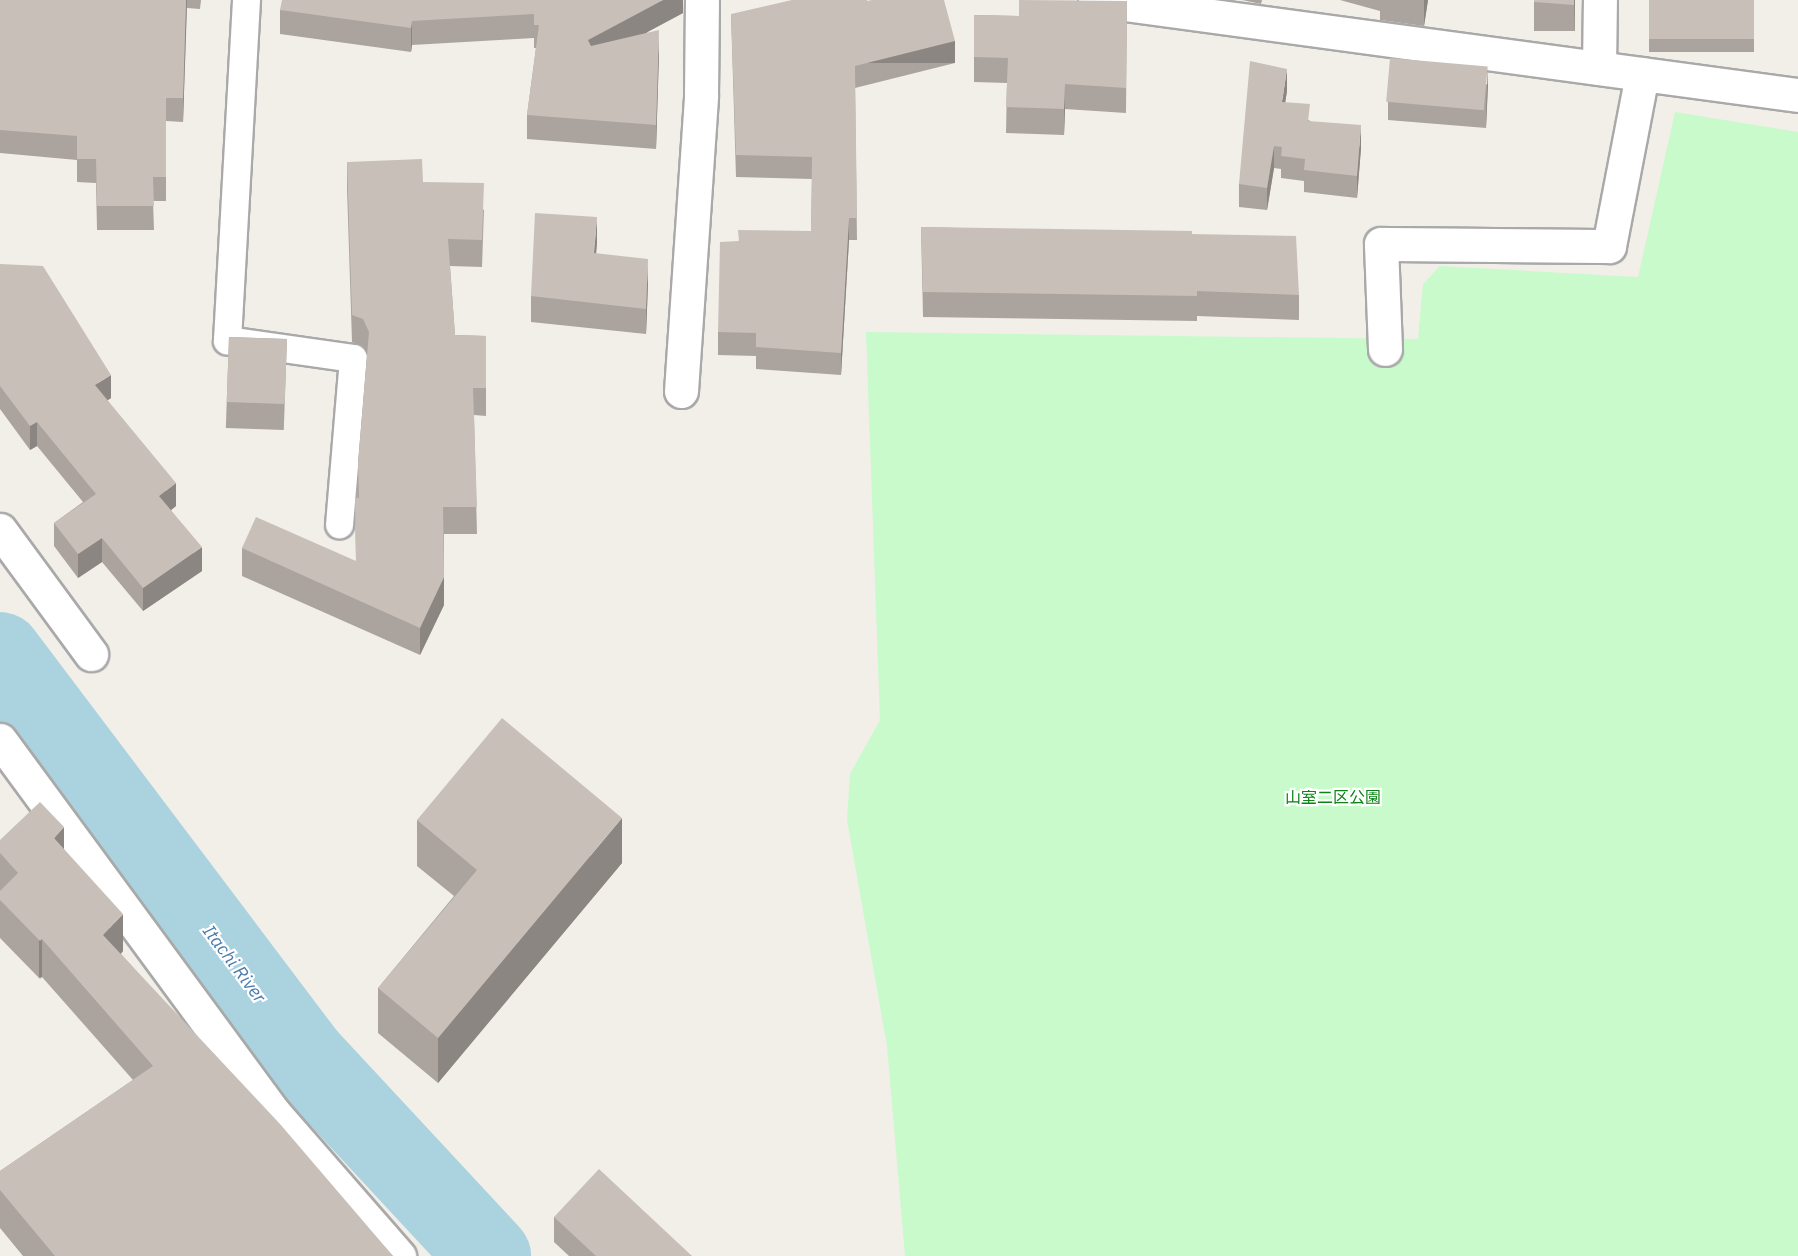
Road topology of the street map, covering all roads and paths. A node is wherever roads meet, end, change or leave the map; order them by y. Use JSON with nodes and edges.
{"nodes":[{"id":1,"x":246,"y":0,"type":"edge"},
{"id":2,"x":702,"y":0,"type":"edge"},
{"id":3,"x":1095,"y":0,"type":"edge"},
{"id":4,"x":1600,"y":0,"type":"edge"},
{"id":5,"x":1599,"y":68,"type":"junction"},
{"id":6,"x":1642,"y":74,"type":"junction"},
{"id":7,"x":1798,"y":95,"type":"edge"},
{"id":8,"x":1385,"y":349,"type":"dead end"},
{"id":9,"x":681,"y":391,"type":"dead end"},
{"id":10,"x":339,"y":524,"type":"dead end"},
{"id":11,"x":0,"y":530,"type":"edge"},
{"id":12,"x":91,"y":654,"type":"dead end"},
{"id":13,"x":0,"y":740,"type":"edge"},
{"id":14,"x":399,"y":1256,"type":"edge"}],
"edges":[{"from":1,"to":10,"type":"lane"},
{"from":2,"to":9,"type":"street"},
{"from":3,"to":5,"type":"street"},
{"from":4,"to":5,"type":"street"},
{"from":5,"to":6,"type":"street"},
{"from":6,"to":7,"type":"street"},
{"from":6,"to":8,"type":"street"},
{"from":11,"to":12,"type":"street"},
{"from":13,"to":14,"type":"street"}]}
